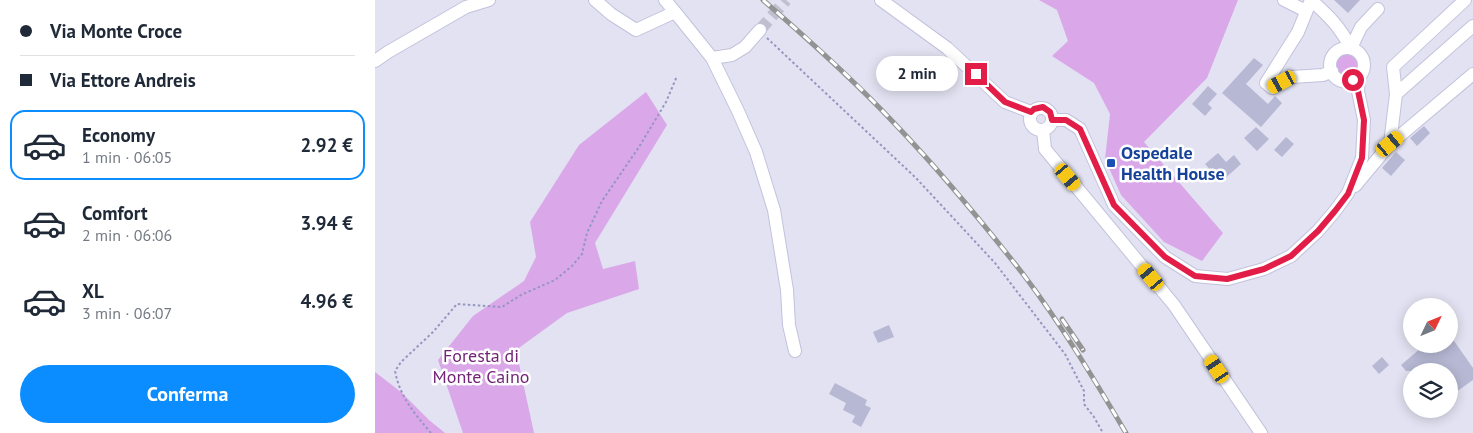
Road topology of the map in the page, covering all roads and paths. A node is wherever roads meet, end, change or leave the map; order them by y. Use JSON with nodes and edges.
{"nodes":[{"id":1,"x":489,"y":0,"type":"edge"},
{"id":2,"x":595,"y":0,"type":"edge"},
{"id":3,"x":665,"y":0,"type":"edge"},
{"id":4,"x":881,"y":0,"type":"edge"},
{"id":5,"x":1284,"y":0,"type":"edge"},
{"id":6,"x":1465,"y":0,"type":"edge"},
{"id":7,"x":463,"y":3,"type":"edge"},
{"id":8,"x":1309,"y":4,"type":"edge"},
{"id":9,"x":1377,"y":8,"type":"dead end"},
{"id":10,"x":675,"y":12,"type":"junction"},
{"id":11,"x":1473,"y":26,"type":"edge"},
{"id":12,"x":759,"y":30,"type":"joint"},
{"id":13,"x":1345,"y":49,"type":"junction"},
{"id":14,"x":712,"y":58,"type":"junction"},
{"id":15,"x":375,"y":61,"type":"edge"},
{"id":16,"x":1473,"y":74,"type":"edge"},
{"id":17,"x":677,"y":76,"type":"dead end"},
{"id":18,"x":1338,"y":78,"type":"junction"},
{"id":19,"x":1396,"y":94,"type":"junction"},
{"id":20,"x":1031,"y":112,"type":"junction"},
{"id":21,"x":1052,"y":120,"type":"junction"},
{"id":22,"x":1043,"y":130,"type":"junction"},
{"id":23,"x":1390,"y":144,"type":"junction"},
{"id":24,"x":1348,"y":194,"type":"junction"},
{"id":25,"x":795,"y":351,"type":"dead end"},
{"id":26,"x":431,"y":433,"type":"edge"},
{"id":27,"x":1103,"y":433,"type":"edge"},
{"id":28,"x":1261,"y":433,"type":"edge"}],
"edges":[{"from":1,"to":7,"type":"street"},
{"from":2,"to":10,"type":"street"},
{"from":3,"to":10,"type":"street"},
{"from":4,"to":20,"type":"street"},
{"from":5,"to":8,"type":"street"},
{"from":6,"to":19,"type":"street"},
{"from":7,"to":15,"type":"street"},
{"from":8,"to":13,"type":"street"},
{"from":8,"to":18,"type":"street"},
{"from":9,"to":13,"type":"street"},
{"from":10,"to":14,"type":"street"},
{"from":11,"to":19,"type":"street"},
{"from":12,"to":14,"type":"street"},
{"from":12,"to":27,"type":"path"},
{"from":13,"to":18,"type":"street"},
{"from":13,"to":18,"type":"street"},
{"from":14,"to":25,"type":"street"},
{"from":16,"to":23,"type":"street"},
{"from":17,"to":26,"type":"path"},
{"from":18,"to":24,"type":"street"},
{"from":19,"to":23,"type":"street"},
{"from":20,"to":21,"type":"street"},
{"from":20,"to":22,"type":"street"},
{"from":21,"to":22,"type":"street"},
{"from":21,"to":24,"type":"street"},
{"from":22,"to":28,"type":"street"},
{"from":23,"to":24,"type":"street"}]}
